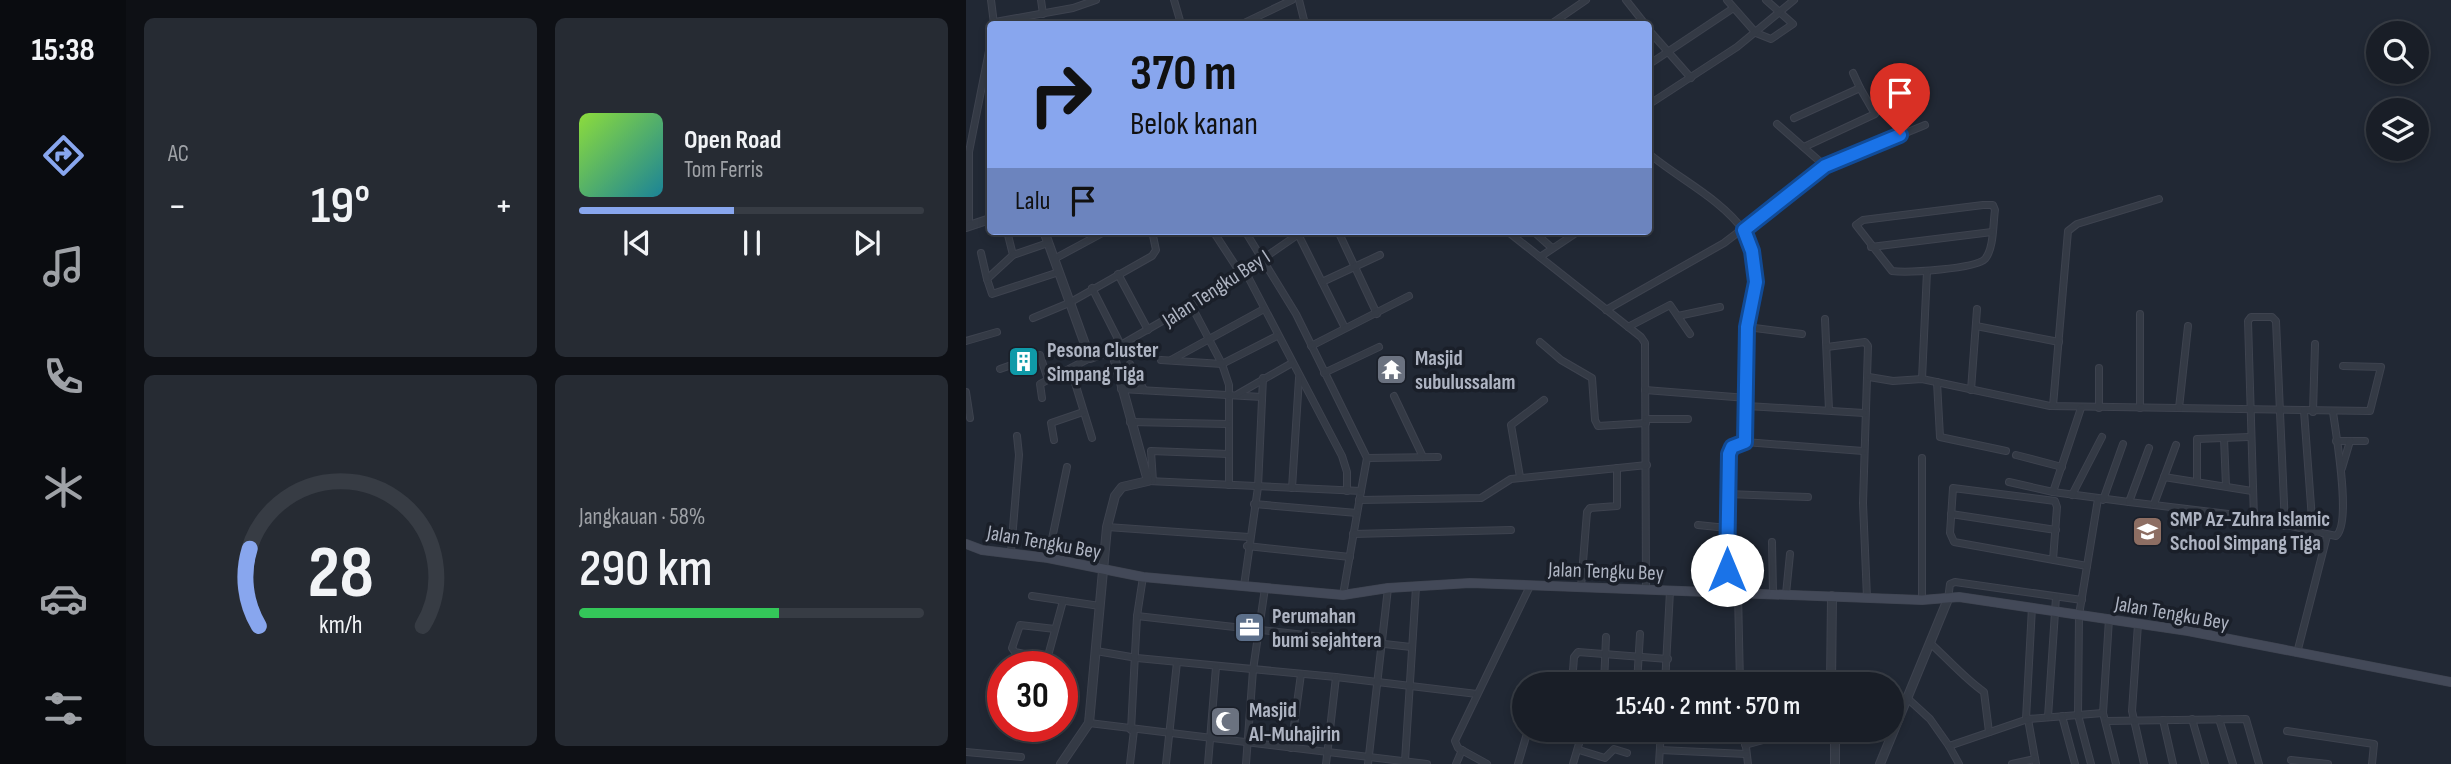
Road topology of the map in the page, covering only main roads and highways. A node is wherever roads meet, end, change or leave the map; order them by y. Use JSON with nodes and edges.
{"nodes":[{"id":1,"x":966,"y":544,"type":"edge"},
{"id":2,"x":2451,"y":682,"type":"edge"}],
"edges":[{"from":1,"to":2,"type":"main road","name":"Jalan Tengku Bey"}]}
